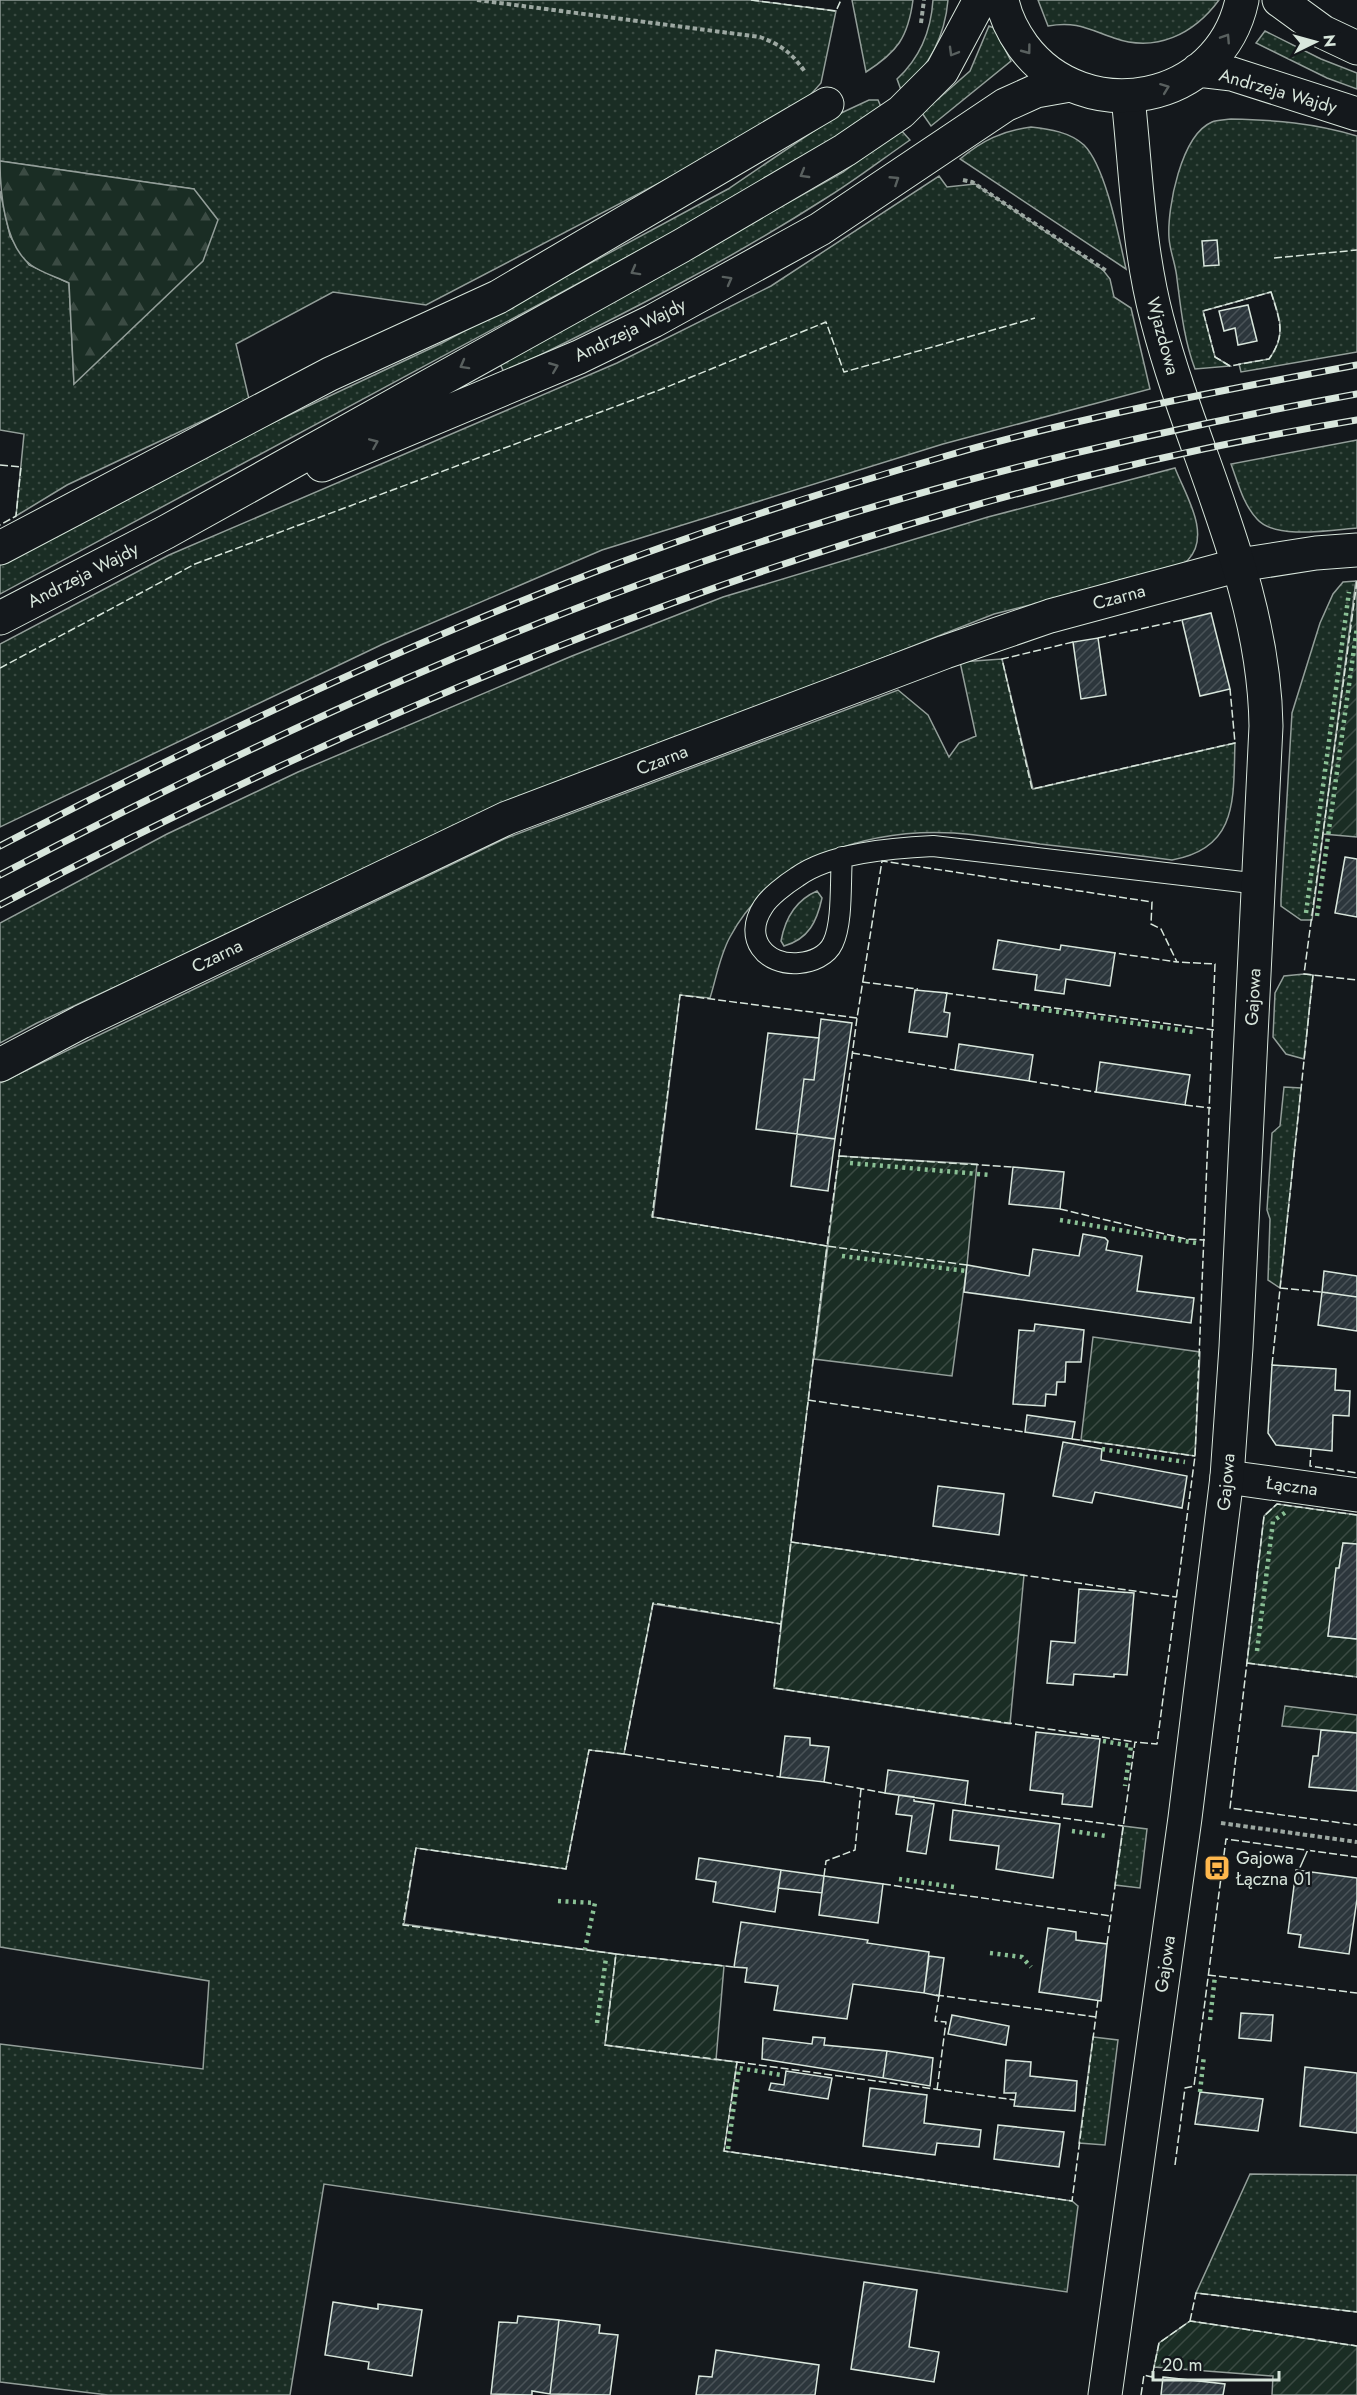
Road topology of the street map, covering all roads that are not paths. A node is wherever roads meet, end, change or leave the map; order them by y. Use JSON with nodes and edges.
{"nodes":[{"id":1,"x":980,"y":0,"type":"edge"},
{"id":2,"x":1002,"y":0,"type":"edge"},
{"id":3,"x":1242,"y":0,"type":"edge"},
{"id":4,"x":1280,"y":0,"type":"edge"},
{"id":5,"x":1357,"y":48,"type":"edge"},
{"id":6,"x":1198,"y":70,"type":"junction"},
{"id":7,"x":1071,"y":85,"type":"junction"},
{"id":8,"x":1128,"y":97,"type":"junction"},
{"id":9,"x":826,"y":104,"type":"road end"},
{"id":10,"x":1357,"y":114,"type":"edge"},
{"id":11,"x":166,"y":532,"type":"junction"},
{"id":12,"x":0,"y":548,"type":"edge"},
{"id":13,"x":1357,"y":550,"type":"edge"},
{"id":14,"x":1239,"y":564,"type":"junction"},
{"id":15,"x":0,"y":618,"type":"edge"},
{"id":16,"x":842,"y":858,"type":"junction"},
{"id":17,"x":1260,"y":884,"type":"junction"},
{"id":18,"x":0,"y":1065,"type":"edge"},
{"id":19,"x":1227,"y":1477,"type":"junction"},
{"id":20,"x":1357,"y":1495,"type":"edge"},
{"id":21,"x":1105,"y":2395,"type":"edge"}],
"edges":[{"from":1,"to":11,"type":"street","name":"Andrzeja Wajdy","one_way":true},
{"from":2,"to":7,"type":"street","name":"Andrzeja Wajdy","one_way":true},
{"from":6,"to":3,"type":"street","name":"Andrzeja Wajdy","one_way":true},
{"from":4,"to":5,"type":"street"},
{"from":8,"to":6,"type":"street","name":"Andrzeja Wajdy","one_way":true},
{"from":6,"to":10,"type":"street","name":"Andrzeja Wajdy"},
{"from":7,"to":8,"type":"street","name":"Andrzeja Wajdy"},
{"from":11,"to":7,"type":"street","name":"Andrzeja Wajdy","one_way":true},
{"from":8,"to":14,"type":"street","name":"Wjazdowa"},
{"from":9,"to":12,"type":"street"},
{"from":11,"to":15,"type":"street","name":"Andrzeja Wajdy"},
{"from":13,"to":14,"type":"street","name":"Czarna"},
{"from":14,"to":17,"type":"street","name":"Gajowa"},
{"from":14,"to":18,"type":"street","name":"Czarna"},
{"from":16,"to":16,"type":"lane"},
{"from":16,"to":17,"type":"lane"},
{"from":17,"to":19,"type":"street","name":"Gajowa"},
{"from":19,"to":20,"type":"street","name":"Łączna"},
{"from":19,"to":21,"type":"street","name":"Gajowa"}]}
